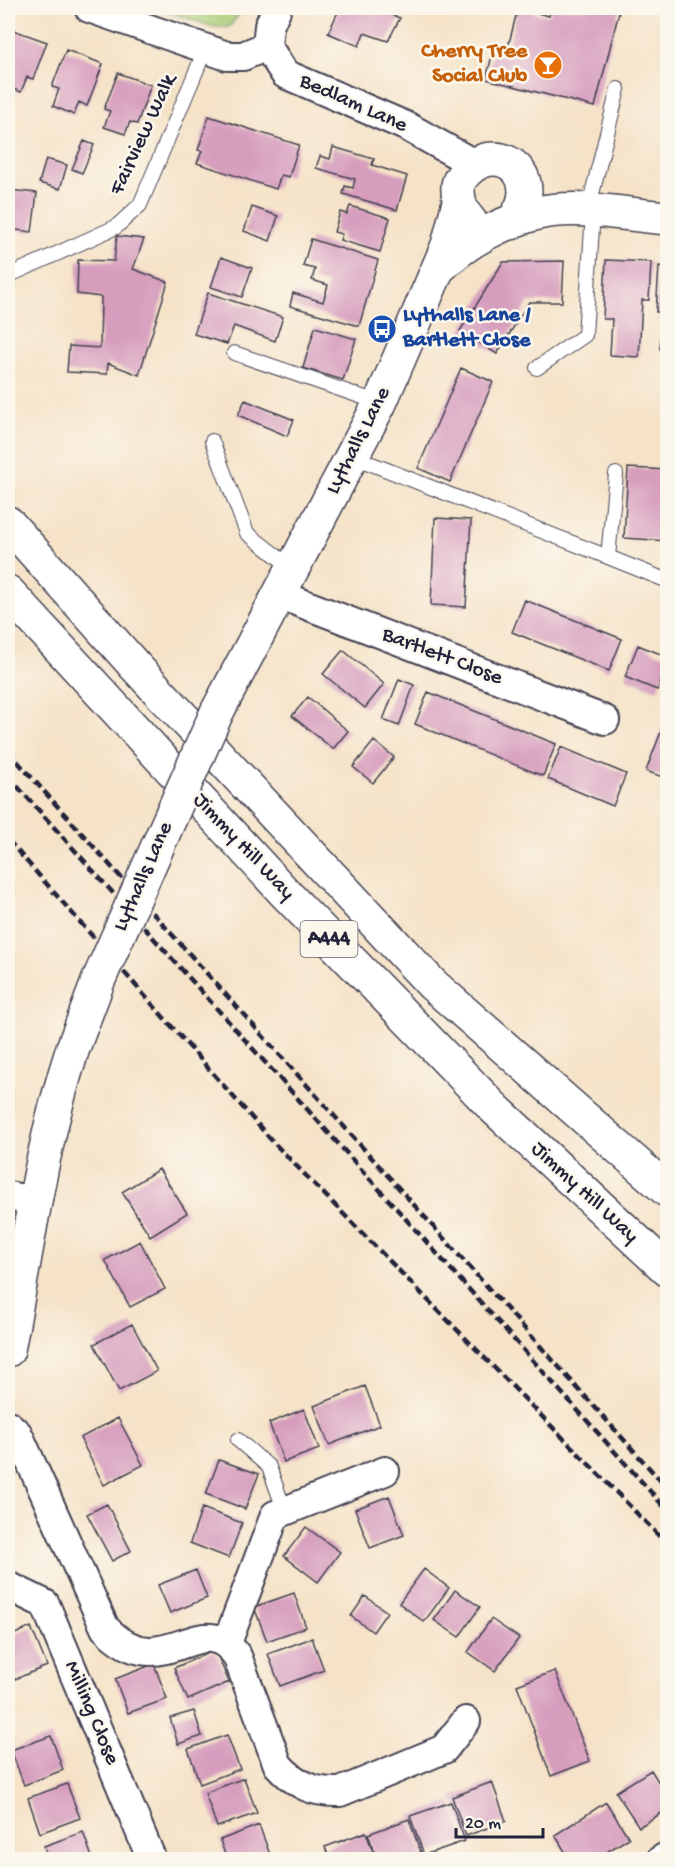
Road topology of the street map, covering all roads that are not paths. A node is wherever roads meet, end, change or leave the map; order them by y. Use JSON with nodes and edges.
{"nodes":[{"id":1,"x":89,"y":8,"type":"edge"},
{"id":2,"x":277,"y":8,"type":"edge"},
{"id":3,"x":267,"y":46,"type":"junction"},
{"id":4,"x":205,"y":50,"type":"junction"},
{"id":5,"x":618,"y":89,"type":"dead end"},
{"id":6,"x":516,"y":169,"type":"junction"},
{"id":7,"x":463,"y":184,"type":"junction"},
{"id":8,"x":585,"y":212,"type":"junction"},
{"id":9,"x":668,"y":218,"type":"edge"},
{"id":10,"x":504,"y":226,"type":"junction"},
{"id":11,"x":438,"y":270,"type":"junction"},
{"id":12,"x":12,"y":274,"type":"dead end"},
{"id":13,"x":234,"y":353,"type":"dead end"},
{"id":14,"x":537,"y":368,"type":"dead end"},
{"id":15,"x":380,"y":403,"type":"junction"},
{"id":16,"x":212,"y":441,"type":"dead end"},
{"id":17,"x":354,"y":457,"type":"junction"},
{"id":18,"x":616,"y":474,"type":"dead end"},
{"id":19,"x":8,"y":523,"type":"edge"},
{"id":20,"x":608,"y":557,"type":"junction"},
{"id":21,"x":285,"y":581,"type":"junction"},
{"id":22,"x":668,"y":581,"type":"edge"},
{"id":23,"x":8,"y":592,"type":"edge"},
{"id":24,"x":605,"y":720,"type":"dead end"},
{"id":25,"x":668,"y":1191,"type":"edge"},
{"id":26,"x":21,"y":1198,"type":"edge"},
{"id":27,"x":668,"y":1270,"type":"edge"},
{"id":28,"x":8,"y":1350,"type":"edge"},
{"id":29,"x":8,"y":1425,"type":"edge"},
{"id":30,"x":238,"y":1440,"type":"dead end"},
{"id":31,"x":385,"y":1471,"type":"dead end"},
{"id":32,"x":284,"y":1509,"type":"junction"},
{"id":33,"x":8,"y":1586,"type":"edge"},
{"id":34,"x":222,"y":1640,"type":"junction"},
{"id":35,"x":466,"y":1721,"type":"dead end"},
{"id":36,"x":668,"y":1856,"type":"edge"},
{"id":37,"x":152,"y":1860,"type":"edge"},
{"id":38,"x":661,"y":1860,"type":"edge"}],
"edges":[{"from":1,"to":4,"type":"street"},
{"from":2,"to":3,"type":"street"},
{"from":3,"to":4,"type":"street"},
{"from":3,"to":7,"type":"street","name":"Bedlam Lane"},
{"from":4,"to":12,"type":"lane","name":"Fairview Walk"},
{"from":5,"to":8,"type":"lane"},
{"from":6,"to":7,"type":"main road"},
{"from":6,"to":8,"type":"main road","name":"Lythalls Lane"},
{"from":6,"to":10,"type":"main road"},
{"from":7,"to":10,"type":"main road"},
{"from":7,"to":11,"type":"main road","name":"Lythalls Lane"},
{"from":8,"to":9,"type":"main road","name":"Lythalls Lane"},
{"from":8,"to":10,"type":"main road","name":"Lythalls Lane"},
{"from":8,"to":14,"type":"lane"},
{"from":10,"to":11,"type":"main road","name":"Lythalls Lane"},
{"from":11,"to":15,"type":"main road","name":"Lythalls Lane"},
{"from":13,"to":15,"type":"lane"},
{"from":15,"to":17,"type":"main road","name":"Lythalls Lane"},
{"from":16,"to":21,"type":"lane"},
{"from":17,"to":20,"type":"lane"},
{"from":17,"to":21,"type":"main road","name":"Lythalls Lane"},
{"from":18,"to":20,"type":"lane"},
{"from":19,"to":25,"type":"main road","name":"Jimmy Hill Way","number":"A444"},
{"from":20,"to":22,"type":"lane"},
{"from":21,"to":24,"type":"street","name":"Bartlett Close"},
{"from":21,"to":26,"type":"main road","name":"Lythalls Lane","bridge":true},
{"from":23,"to":27,"type":"main road","name":"Jimmy Hill Way","number":"A444"},
{"from":26,"to":28,"type":"main road","name":"Lythalls Lane"},
{"from":29,"to":34,"type":"street"},
{"from":30,"to":32,"type":"lane"},
{"from":31,"to":32,"type":"street"},
{"from":32,"to":34,"type":"street"},
{"from":33,"to":37,"type":"street","name":"Milling Close"},
{"from":34,"to":35,"type":"street"},
{"from":36,"to":38,"type":"street"}]}
